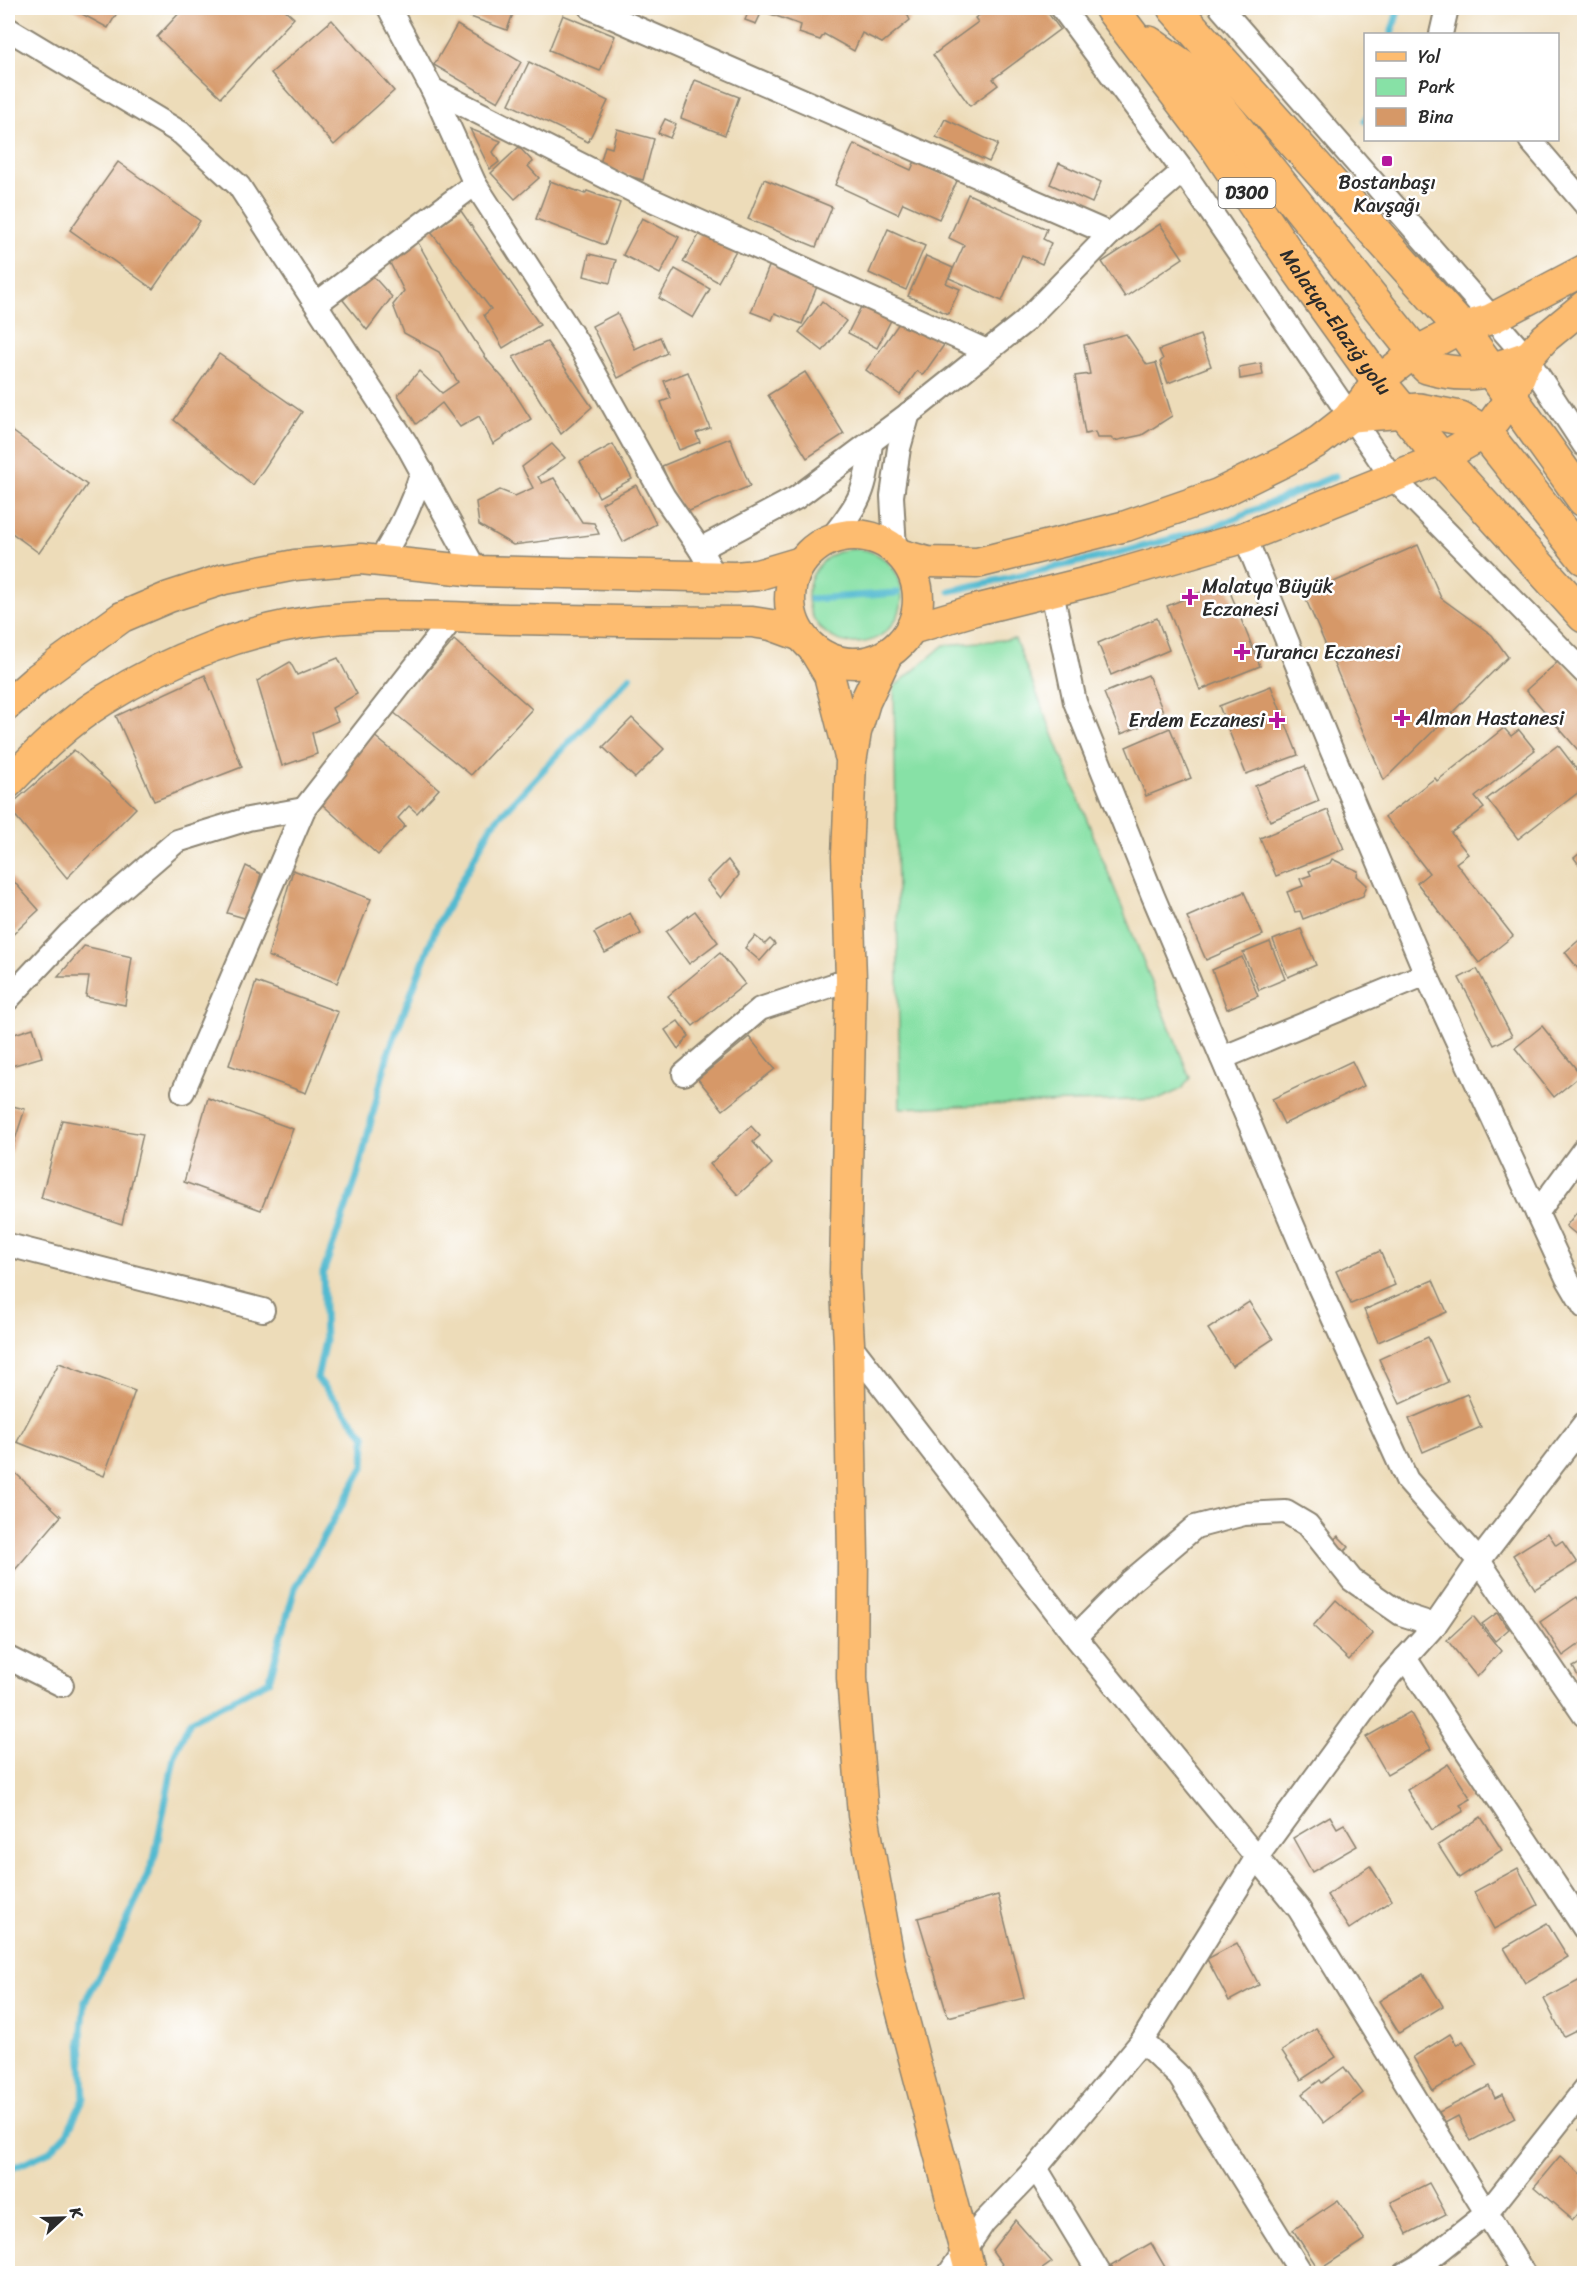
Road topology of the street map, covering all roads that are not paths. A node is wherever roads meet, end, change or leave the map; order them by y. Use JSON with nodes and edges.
{"nodes":[{"id":1,"x":389,"y":8,"type":"edge"},
{"id":2,"x":591,"y":8,"type":"edge"},
{"id":3,"x":1062,"y":8,"type":"edge"},
{"id":4,"x":1174,"y":8,"type":"edge"},
{"id":5,"x":1221,"y":8,"type":"edge"},
{"id":6,"x":1447,"y":8,"type":"edge"},
{"id":7,"x":1118,"y":17,"type":"edge"},
{"id":8,"x":8,"y":29,"type":"edge"},
{"id":9,"x":1441,"y":33,"type":"edge"},
{"id":10,"x":432,"y":89,"type":"junction"},
{"id":11,"x":1531,"y":141,"type":"edge"},
{"id":12,"x":1183,"y":171,"type":"junction"},
{"id":13,"x":475,"y":184,"type":"junction"},
{"id":14,"x":1584,"y":203,"type":"edge"},
{"id":15,"x":1110,"y":234,"type":"junction"},
{"id":16,"x":1584,"y":270,"type":"edge"},
{"id":17,"x":316,"y":304,"type":"junction"},
{"id":18,"x":1584,"y":306,"type":"edge"},
{"id":19,"x":1465,"y":317,"type":"junction"},
{"id":20,"x":1408,"y":346,"type":"junction"},
{"id":21,"x":987,"y":351,"type":"junction"},
{"id":22,"x":1527,"y":358,"type":"junction"},
{"id":23,"x":1378,"y":381,"type":"junction"},
{"id":24,"x":1503,"y":383,"type":"junction"},
{"id":25,"x":1402,"y":410,"type":"junction"},
{"id":26,"x":909,"y":412,"type":"junction"},
{"id":27,"x":1352,"y":415,"type":"junction"},
{"id":28,"x":1489,"y":438,"type":"junction"},
{"id":29,"x":871,"y":443,"type":"junction"},
{"id":30,"x":1584,"y":445,"type":"edge"},
{"id":31,"x":1448,"y":466,"type":"junction"},
{"id":32,"x":422,"y":471,"type":"junction"},
{"id":33,"x":1391,"y":477,"type":"junction"},
{"id":34,"x":1584,"y":500,"type":"edge"},
{"id":35,"x":1245,"y":537,"type":"junction"},
{"id":36,"x":831,"y":538,"type":"junction"},
{"id":37,"x":700,"y":549,"type":"junction"},
{"id":38,"x":898,"y":552,"type":"junction"},
{"id":39,"x":1584,"y":558,"type":"edge"},
{"id":40,"x":379,"y":561,"type":"junction"},
{"id":41,"x":801,"y":562,"type":"junction"},
{"id":42,"x":477,"y":571,"type":"junction"},
{"id":43,"x":715,"y":576,"type":"junction"},
{"id":44,"x":1052,"y":592,"type":"junction"},
{"id":45,"x":1584,"y":616,"type":"edge"},
{"id":46,"x":453,"y":618,"type":"junction"},
{"id":47,"x":911,"y":629,"type":"junction"},
{"id":48,"x":808,"y":643,"type":"junction"},
{"id":49,"x":887,"y":655,"type":"junction"},
{"id":50,"x":1584,"y":672,"type":"edge"},
{"id":51,"x":8,"y":704,"type":"edge"},
{"id":52,"x":851,"y":762,"type":"junction"},
{"id":53,"x":8,"y":783,"type":"edge"},
{"id":54,"x":304,"y":809,"type":"junction"},
{"id":55,"x":1426,"y":974,"type":"junction"},
{"id":56,"x":851,"y":979,"type":"junction"},
{"id":57,"x":8,"y":999,"type":"edge"},
{"id":58,"x":1222,"y":1058,"type":"junction"},
{"id":59,"x":684,"y":1074,"type":"dead end"},
{"id":60,"x":183,"y":1092,"type":"dead end"},
{"id":61,"x":1584,"y":1149,"type":"edge"},
{"id":62,"x":1537,"y":1213,"type":"junction"},
{"id":63,"x":8,"y":1245,"type":"edge"},
{"id":64,"x":1584,"y":1306,"type":"edge"},
{"id":65,"x":263,"y":1310,"type":"dead end"},
{"id":66,"x":849,"y":1342,"type":"junction"},
{"id":67,"x":1584,"y":1424,"type":"edge"},
{"id":68,"x":1479,"y":1561,"type":"junction"},
{"id":69,"x":1435,"y":1625,"type":"junction"},
{"id":70,"x":1076,"y":1636,"type":"junction"},
{"id":71,"x":1405,"y":1658,"type":"junction"},
{"id":72,"x":8,"y":1659,"type":"edge"},
{"id":73,"x":62,"y":1685,"type":"dead end"},
{"id":74,"x":1584,"y":1715,"type":"edge"},
{"id":75,"x":1257,"y":1857,"type":"junction"},
{"id":76,"x":1584,"y":1928,"type":"edge"},
{"id":77,"x":1142,"y":2041,"type":"junction"},
{"id":78,"x":1584,"y":2090,"type":"edge"},
{"id":79,"x":1036,"y":2168,"type":"junction"},
{"id":80,"x":1487,"y":2213,"type":"junction"},
{"id":81,"x":961,"y":2266,"type":"edge"},
{"id":82,"x":1100,"y":2274,"type":"edge"},
{"id":83,"x":1302,"y":2274,"type":"edge"},
{"id":84,"x":1405,"y":2274,"type":"edge"},
{"id":85,"x":1524,"y":2274,"type":"edge"}],
"edges":[{"from":1,"to":10,"type":"street"},
{"from":2,"to":15,"type":"street"},
{"from":3,"to":12,"type":"street"},
{"from":4,"to":19,"type":"highway"},
{"from":5,"to":19,"type":"street"},
{"from":6,"to":9,"type":"street"},
{"from":7,"to":20,"type":"highway"},
{"from":7,"to":23,"type":"highway","name":"Malatya-Elazığ yolu","number":"D300"},
{"from":8,"to":17,"type":"street"},
{"from":10,"to":13,"type":"street"},
{"from":10,"to":21,"type":"street"},
{"from":11,"to":14,"type":"street"},
{"from":12,"to":15,"type":"street"},
{"from":12,"to":27,"type":"street"},
{"from":13,"to":17,"type":"street"},
{"from":13,"to":37,"type":"street"},
{"from":15,"to":21,"type":"street"},
{"from":16,"to":19,"type":"main road"},
{"from":17,"to":32,"type":"street"},
{"from":18,"to":22,"type":"main road"},
{"from":19,"to":20,"type":"highway"},
{"from":19,"to":22,"type":"street"},
{"from":19,"to":24,"type":"highway"},
{"from":20,"to":23,"type":"main road"},
{"from":20,"to":24,"type":"highway"},
{"from":21,"to":26,"type":"street"},
{"from":22,"to":24,"type":"highway"},
{"from":22,"to":30,"type":"street"},
{"from":23,"to":25,"type":"highway","name":"Malatya-Elazığ yolu","number":"D300"},
{"from":23,"to":27,"type":"main road"},
{"from":24,"to":28,"type":"main road"},
{"from":24,"to":34,"type":"highway"},
{"from":25,"to":27,"type":"highway"},
{"from":25,"to":28,"type":"highway"},
{"from":25,"to":31,"type":"highway","name":"Malatya-Elazığ yolu","number":"D300"},
{"from":26,"to":29,"type":"street"},
{"from":26,"to":38,"type":"street"},
{"from":27,"to":33,"type":"street"},
{"from":27,"to":38,"type":"main road"},
{"from":28,"to":31,"type":"highway"},
{"from":28,"to":39,"type":"highway"},
{"from":29,"to":36,"type":"street"},
{"from":29,"to":37,"type":"street"},
{"from":31,"to":33,"type":"main road"},
{"from":31,"to":45,"type":"highway","name":"Malatya-Elazığ yolu","number":"D300"},
{"from":32,"to":40,"type":"street"},
{"from":32,"to":42,"type":"street"},
{"from":33,"to":35,"type":"main road"},
{"from":33,"to":50,"type":"street"},
{"from":35,"to":44,"type":"main road"},
{"from":35,"to":55,"type":"street"},
{"from":36,"to":38,"type":"main road"},
{"from":36,"to":41,"type":"main road"},
{"from":37,"to":43,"type":"street"},
{"from":38,"to":47,"type":"main road"},
{"from":40,"to":42,"type":"main road"},
{"from":40,"to":51,"type":"main road"},
{"from":41,"to":43,"type":"main road"},
{"from":41,"to":48,"type":"main road"},
{"from":42,"to":43,"type":"main road"},
{"from":44,"to":47,"type":"main road"},
{"from":44,"to":58,"type":"street"},
{"from":46,"to":48,"type":"main road"},
{"from":46,"to":53,"type":"main road"},
{"from":46,"to":54,"type":"street"},
{"from":47,"to":49,"type":"main road"},
{"from":48,"to":49,"type":"main road"},
{"from":48,"to":52,"type":"main road"},
{"from":49,"to":52,"type":"main road"},
{"from":52,"to":56,"type":"main road"},
{"from":54,"to":57,"type":"street"},
{"from":54,"to":60,"type":"street"},
{"from":55,"to":58,"type":"street"},
{"from":55,"to":62,"type":"street"},
{"from":56,"to":59,"type":"street"},
{"from":56,"to":66,"type":"main road"},
{"from":58,"to":68,"type":"street"},
{"from":61,"to":62,"type":"street"},
{"from":62,"to":64,"type":"street"},
{"from":63,"to":65,"type":"street"},
{"from":66,"to":70,"type":"street"},
{"from":66,"to":81,"type":"main road"},
{"from":67,"to":68,"type":"street"},
{"from":68,"to":69,"type":"street"},
{"from":68,"to":74,"type":"street"},
{"from":69,"to":70,"type":"street"},
{"from":69,"to":71,"type":"street"},
{"from":70,"to":75,"type":"street"},
{"from":71,"to":75,"type":"street"},
{"from":71,"to":76,"type":"street"},
{"from":72,"to":73,"type":"street"},
{"from":75,"to":77,"type":"street"},
{"from":75,"to":80,"type":"street"},
{"from":77,"to":79,"type":"street"},
{"from":77,"to":83,"type":"street"},
{"from":78,"to":80,"type":"street"},
{"from":79,"to":81,"type":"street"},
{"from":79,"to":82,"type":"street"},
{"from":80,"to":84,"type":"street"},
{"from":80,"to":85,"type":"street"}]}
